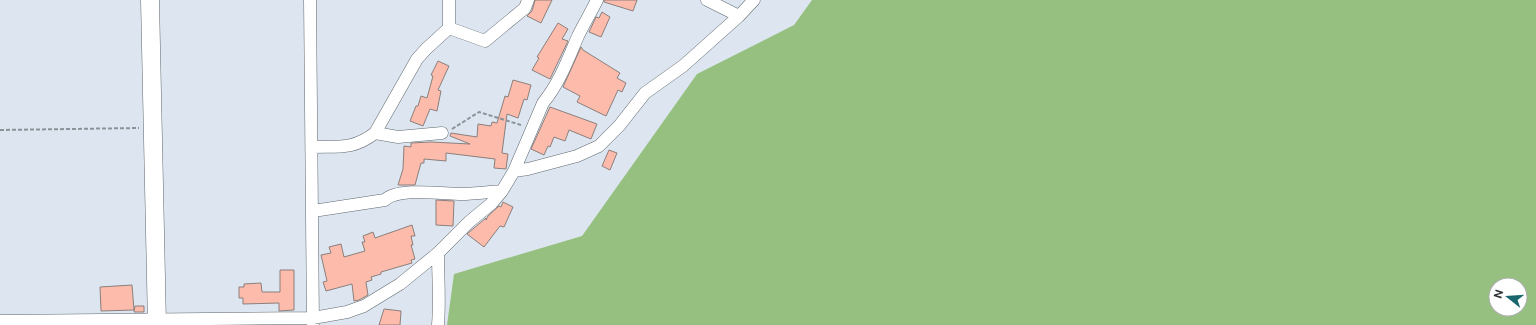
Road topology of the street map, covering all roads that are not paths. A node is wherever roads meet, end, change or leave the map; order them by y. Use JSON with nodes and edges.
{"nodes":[{"id":1,"x":150,"y":0,"type":"edge"},
{"id":2,"x":310,"y":0,"type":"edge"},
{"id":3,"x":449,"y":0,"type":"edge"},
{"id":4,"x":528,"y":0,"type":"edge"},
{"id":5,"x":597,"y":0,"type":"edge"},
{"id":6,"x":707,"y":0,"type":"edge"},
{"id":7,"x":754,"y":0,"type":"edge"},
{"id":8,"x":739,"y":16,"type":"junction"},
{"id":9,"x":449,"y":28,"type":"junction"},
{"id":10,"x":375,"y":133,"type":"junction"},
{"id":11,"x":442,"y":133,"type":"road end"},
{"id":12,"x":312,"y":147,"type":"junction"},
{"id":13,"x":514,"y":171,"type":"junction"},
{"id":14,"x":502,"y":191,"type":"junction"},
{"id":15,"x":313,"y":211,"type":"junction"},
{"id":16,"x":438,"y":253,"type":"junction"},
{"id":17,"x":0,"y":321,"type":"edge"},
{"id":18,"x":157,"y":322,"type":"edge"},
{"id":19,"x":313,"y":322,"type":"edge"},
{"id":20,"x":438,"y":325,"type":"edge"}],
"edges":[{"from":1,"to":18,"type":"street"},
{"from":2,"to":12,"type":"street"},
{"from":3,"to":9,"type":"street"},
{"from":4,"to":9,"type":"street"},
{"from":5,"to":13,"type":"street"},
{"from":6,"to":8,"type":"street"},
{"from":7,"to":8,"type":"street"},
{"from":8,"to":13,"type":"street"},
{"from":9,"to":10,"type":"street"},
{"from":10,"to":11,"type":"street"},
{"from":10,"to":12,"type":"street"},
{"from":12,"to":15,"type":"street"},
{"from":13,"to":14,"type":"street"},
{"from":14,"to":15,"type":"street"},
{"from":14,"to":16,"type":"street"},
{"from":15,"to":19,"type":"street"},
{"from":16,"to":19,"type":"street"},
{"from":16,"to":20,"type":"street"},
{"from":17,"to":18,"type":"street"},
{"from":18,"to":19,"type":"street"}]}
